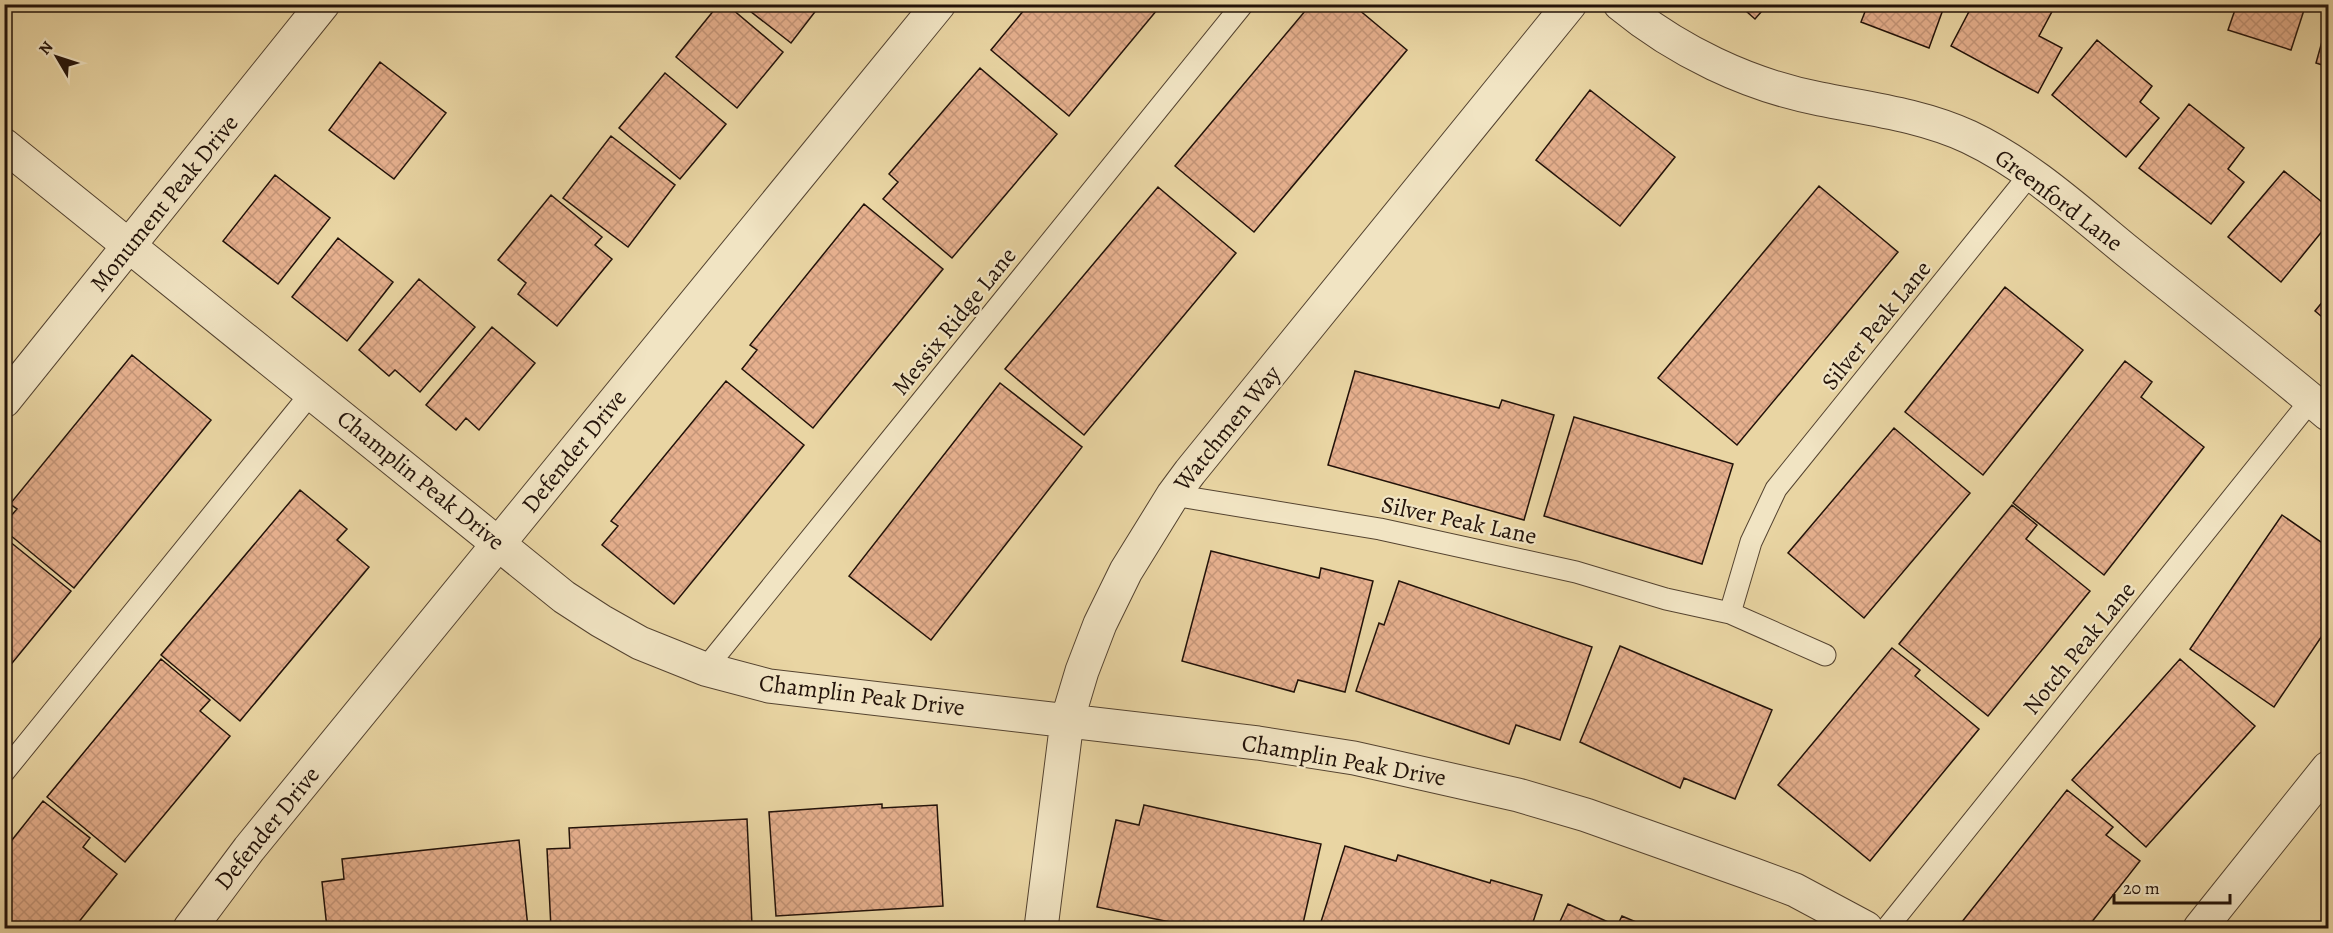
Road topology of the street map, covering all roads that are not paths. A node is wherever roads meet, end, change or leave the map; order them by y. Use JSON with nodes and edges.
{"nodes":[{"id":1,"x":323,"y":4,"type":"edge"},
{"id":2,"x":939,"y":4,"type":"edge"},
{"id":3,"x":1243,"y":4,"type":"edge"},
{"id":4,"x":1570,"y":4,"type":"edge"},
{"id":5,"x":1620,"y":4,"type":"edge"},
{"id":6,"x":4,"y":145,"type":"edge"},
{"id":7,"x":2031,"y":173,"type":"junction"},
{"id":8,"x":130,"y":244,"type":"junction"},
{"id":9,"x":312,"y":392,"type":"junction"},
{"id":10,"x":4,"y":400,"type":"edge"},
{"id":11,"x":2320,"y":407,"type":"edge"},
{"id":12,"x":1173,"y":495,"type":"junction"},
{"id":13,"x":499,"y":543,"type":"junction"},
{"id":14,"x":1730,"y":613,"type":"junction"},
{"id":15,"x":1825,"y":655,"type":"dead end"},
{"id":16,"x":705,"y":669,"type":"junction"},
{"id":17,"x":1067,"y":721,"type":"junction"},
{"id":18,"x":4,"y":772,"type":"edge"},
{"id":19,"x":2323,"y":785,"type":"edge"},
{"id":20,"x":190,"y":928,"type":"edge"},
{"id":21,"x":1041,"y":928,"type":"edge"},
{"id":22,"x":1866,"y":928,"type":"edge"},
{"id":23,"x":1887,"y":928,"type":"edge"},
{"id":24,"x":2200,"y":928,"type":"edge"}],
"edges":[{"from":1,"to":8,"type":"street","name":"Monument Peak Drive"},
{"from":2,"to":13,"type":"street","name":"Defender Drive"},
{"from":3,"to":16,"type":"lane","name":"Messix Ridge Lane"},
{"from":4,"to":12,"type":"street","name":"Watchmen Way"},
{"from":5,"to":7,"type":"street","name":"Greenford Lane"},
{"from":6,"to":8,"type":"street","name":"Champlin Peak Drive"},
{"from":7,"to":11,"type":"street","name":"Greenford Lane"},
{"from":7,"to":14,"type":"lane","name":"Silver Peak Lane"},
{"from":8,"to":9,"type":"street","name":"Champlin Peak Drive"},
{"from":8,"to":10,"type":"street","name":"Monument Peak Drive"},
{"from":9,"to":13,"type":"street","name":"Champlin Peak Drive"},
{"from":9,"to":18,"type":"lane"},
{"from":11,"to":23,"type":"lane","name":"Notch Peak Lane"},
{"from":12,"to":14,"type":"lane","name":"Silver Peak Lane"},
{"from":12,"to":17,"type":"street","name":"Watchmen Way"},
{"from":13,"to":16,"type":"street","name":"Champlin Peak Drive"},
{"from":13,"to":20,"type":"street","name":"Defender Drive"},
{"from":14,"to":15,"type":"lane","name":"Silver Peak Lane"},
{"from":16,"to":17,"type":"street","name":"Champlin Peak Drive"},
{"from":17,"to":21,"type":"street","name":"Watchmen Way"},
{"from":17,"to":22,"type":"street","name":"Champlin Peak Drive"},
{"from":19,"to":24,"type":"street"}]}
